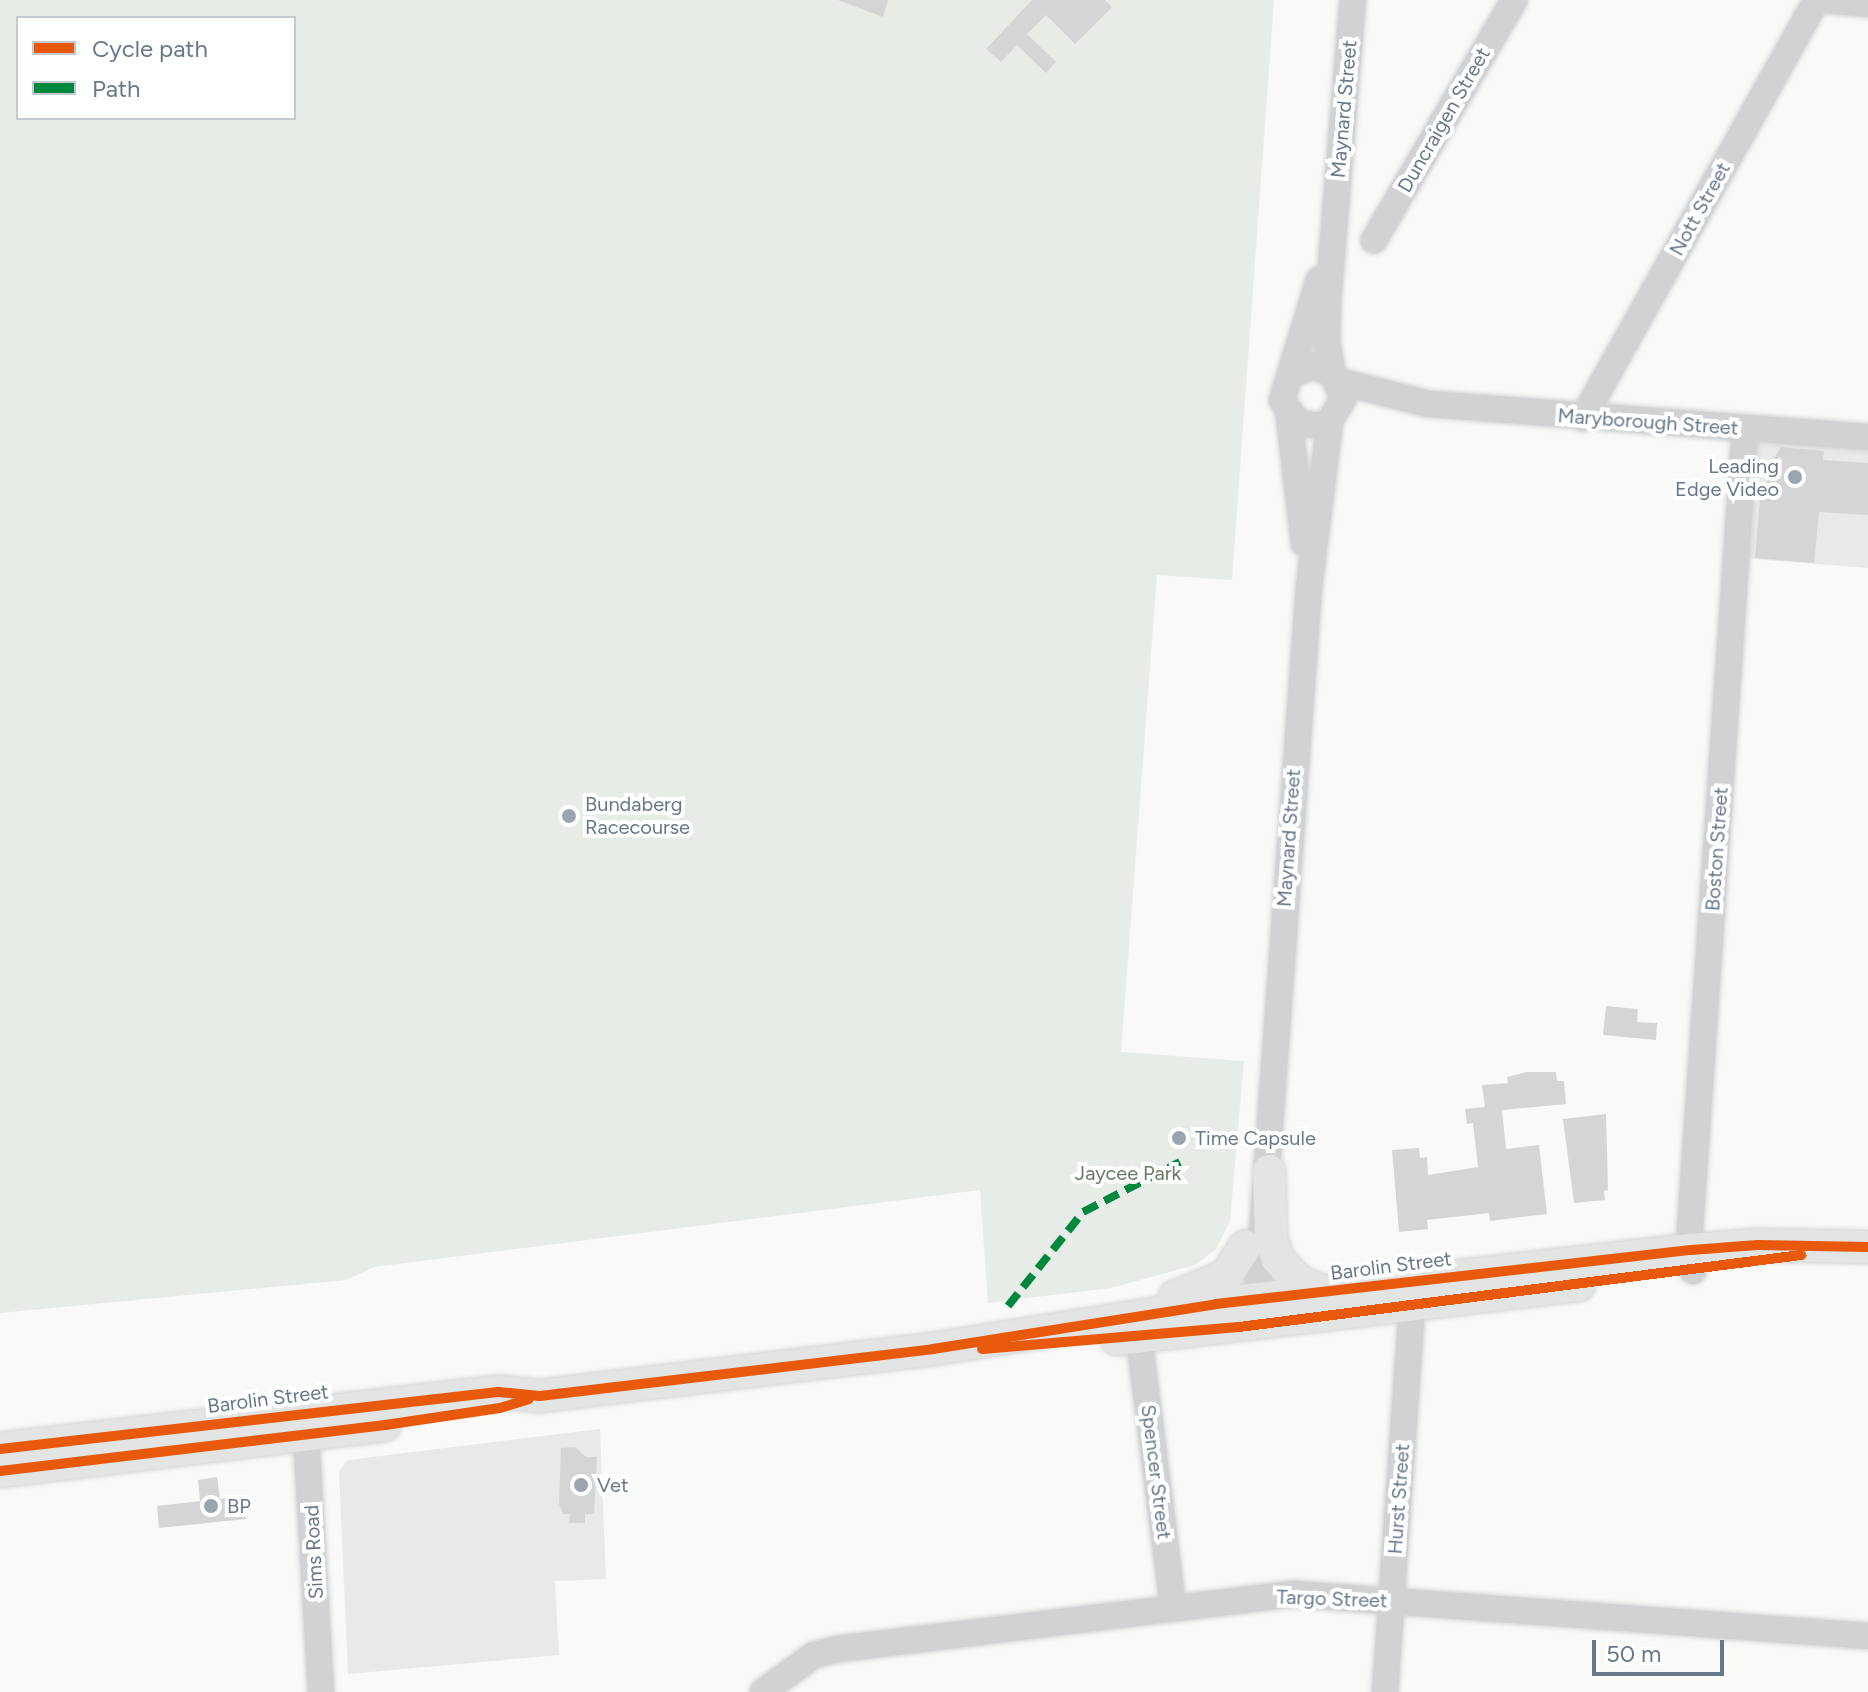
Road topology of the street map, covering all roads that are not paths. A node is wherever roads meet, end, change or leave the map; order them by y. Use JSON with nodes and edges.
{"nodes":[{"id":1,"x":1353,"y":0,"type":"edge"},
{"id":2,"x":1514,"y":0,"type":"edge"},
{"id":3,"x":1817,"y":0,"type":"edge"},
{"id":4,"x":1823,"y":0,"type":"edge"},
{"id":5,"x":1868,"y":4,"type":"edge"},
{"id":6,"x":1334,"y":217,"type":"junction"},
{"id":7,"x":1374,"y":240,"type":"dead end"},
{"id":8,"x":1292,"y":374,"type":"junction"},
{"id":9,"x":1336,"y":377,"type":"junction"},
{"id":10,"x":1429,"y":404,"type":"junction"},
{"id":11,"x":1289,"y":417,"type":"junction"},
{"id":12,"x":1583,"y":418,"type":"junction"},
{"id":13,"x":1333,"y":419,"type":"junction"},
{"id":14,"x":1745,"y":428,"type":"junction"},
{"id":15,"x":1868,"y":437,"type":"edge"},
{"id":16,"x":1309,"y":587,"type":"junction"},
{"id":17,"x":1269,"y":1089,"type":"junction"},
{"id":18,"x":1269,"y":1171,"type":"junction"},
{"id":19,"x":1245,"y":1247,"type":"junction"},
{"id":20,"x":1862,"y":1247,"type":"edge"},
{"id":21,"x":1692,"y":1260,"type":"junction"},
{"id":22,"x":1324,"y":1292,"type":"junction"},
{"id":23,"x":1412,"y":1306,"type":"junction"},
{"id":24,"x":1248,"y":1313,"type":"junction"},
{"id":25,"x":1052,"y":1328,"type":"junction"},
{"id":26,"x":1139,"y":1337,"type":"junction"},
{"id":27,"x":933,"y":1349,"type":"junction"},
{"id":28,"x":306,"y":1424,"type":"junction"},
{"id":29,"x":0,"y":1449,"type":"edge"},
{"id":30,"x":0,"y":1471,"type":"edge"},
{"id":31,"x":1392,"y":1600,"type":"junction"},
{"id":32,"x":1173,"y":1606,"type":"junction"},
{"id":33,"x":1868,"y":1636,"type":"edge"},
{"id":34,"x":321,"y":1692,"type":"edge"},
{"id":35,"x":763,"y":1692,"type":"edge"},
{"id":36,"x":1385,"y":1692,"type":"edge"}],
"edges":[{"from":1,"to":6,"type":"street","name":"Maynard Street"},
{"from":2,"to":7,"type":"street","name":"Duncraigen Street"},
{"from":3,"to":12,"type":"street","name":"Nott Street"},
{"from":4,"to":5,"type":"street"},
{"from":6,"to":8,"type":"street","name":"Maynard Street"},
{"from":6,"to":9,"type":"street","name":"Maynard Street"},
{"from":8,"to":9,"type":"street"},
{"from":8,"to":11,"type":"street"},
{"from":9,"to":10,"type":"street","name":"Maryborough Street"},
{"from":9,"to":13,"type":"street"},
{"from":10,"to":12,"type":"street","name":"Maryborough Street"},
{"from":10,"to":13,"type":"street","name":"Maryborough Street"},
{"from":11,"to":13,"type":"street"},
{"from":11,"to":16,"type":"street","name":"Maynard Street"},
{"from":12,"to":14,"type":"street","name":"Maryborough Street"},
{"from":13,"to":16,"type":"street","name":"Maynard Street"},
{"from":14,"to":15,"type":"street","name":"Maryborough Street"},
{"from":14,"to":21,"type":"street","name":"Boston Street"},
{"from":16,"to":17,"type":"street","name":"Maynard Street"},
{"from":17,"to":18,"type":"street","name":"Maynard Street"},
{"from":17,"to":19,"type":"street","name":"Maynard Street"},
{"from":18,"to":22,"type":"main road"},
{"from":18,"to":24,"type":"street","name":"Maynard Street"},
{"from":19,"to":24,"type":"street","name":"Maynard Street"},
{"from":19,"to":25,"type":"main road"},
{"from":20,"to":21,"type":"main road","name":"Barolin Street"},
{"from":21,"to":22,"type":"main road","name":"Barolin Street"},
{"from":21,"to":23,"type":"main road","name":"Barolin Street"},
{"from":22,"to":24,"type":"main road","name":"Barolin Street"},
{"from":23,"to":24,"type":"main road","name":"Barolin Street"},
{"from":23,"to":31,"type":"street","name":"Hurst Street"},
{"from":24,"to":25,"type":"main road","name":"Barolin Street"},
{"from":24,"to":26,"type":"main road","name":"Barolin Street"},
{"from":25,"to":27,"type":"main road","name":"Barolin Street"},
{"from":26,"to":27,"type":"main road","name":"Barolin Street"},
{"from":26,"to":32,"type":"street","name":"Spencer Street"},
{"from":27,"to":28,"type":"main road","name":"Barolin Street"},
{"from":28,"to":29,"type":"main road","name":"Barolin Street"},
{"from":28,"to":30,"type":"main road","name":"Barolin Street"},
{"from":28,"to":34,"type":"street","name":"Sims Road"},
{"from":31,"to":32,"type":"street","name":"Targo Street"},
{"from":31,"to":33,"type":"street","name":"Targo Street"},
{"from":31,"to":36,"type":"street","name":"Hurst Street"},
{"from":32,"to":35,"type":"street","name":"Targo Street"}]}
